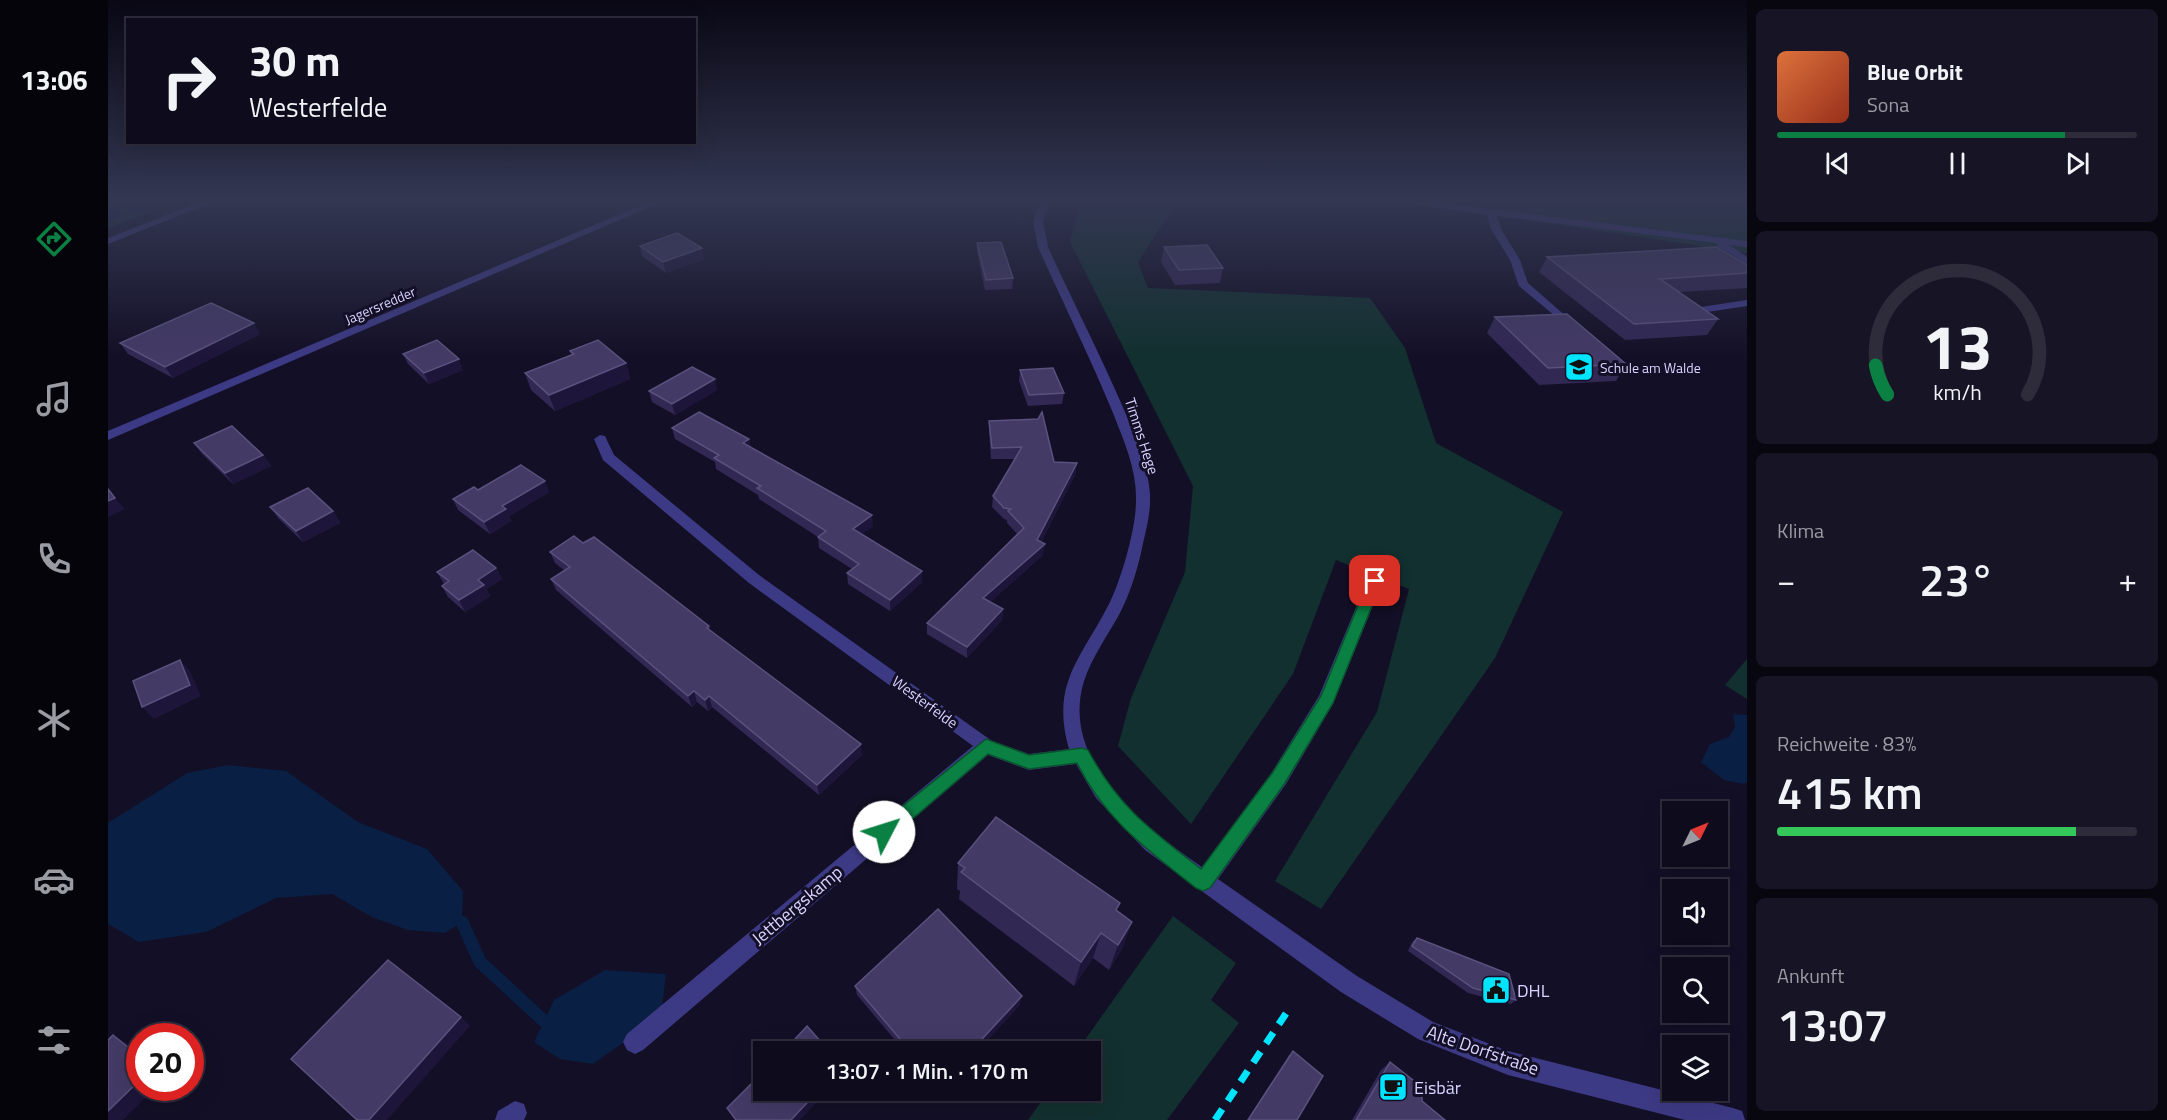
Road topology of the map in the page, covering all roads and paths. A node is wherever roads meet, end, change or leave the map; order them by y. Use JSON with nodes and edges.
{"nodes":[{"id":1,"x":541,"y":252,"type":"edge"},
{"id":2,"x":1045,"y":252,"type":"edge"},
{"id":3,"x":1510,"y":252,"type":"edge"},
{"id":4,"x":1734,"y":252,"type":"edge"},
{"id":5,"x":1747,"y":261,"type":"edge"},
{"id":6,"x":1747,"y":303,"type":"edge"},
{"id":7,"x":1694,"y":311,"type":"edge"},
{"id":8,"x":1585,"y":338,"type":"edge"},
{"id":9,"x":108,"y":436,"type":"edge"},
{"id":10,"x":600,"y":439,"type":"dead end"},
{"id":11,"x":1375,"y":581,"type":"dead end"},
{"id":12,"x":986,"y":746,"type":"junction"},
{"id":13,"x":1082,"y":755,"type":"junction"},
{"id":14,"x":1203,"y":882,"type":"junction"},
{"id":15,"x":635,"y":1042,"type":"dead end"},
{"id":16,"x":1733,"y":1120,"type":"edge"}],
"edges":[{"from":1,"to":9,"type":"street","name":"Jagersredder"},
{"from":2,"to":13,"type":"street","name":"Timms Hege"},
{"from":3,"to":8,"type":"street"},
{"from":4,"to":5,"type":"street"},
{"from":6,"to":7,"type":"street"},
{"from":10,"to":12,"type":"street","name":"Westerfelde"},
{"from":11,"to":14,"type":"street"},
{"from":12,"to":13,"type":"street","name":"Westerfelde"},
{"from":12,"to":15,"type":"street","name":"Jettbergskamp"},
{"from":13,"to":14,"type":"street"},
{"from":14,"to":16,"type":"street","name":"Alte Dorfstraße"}]}
